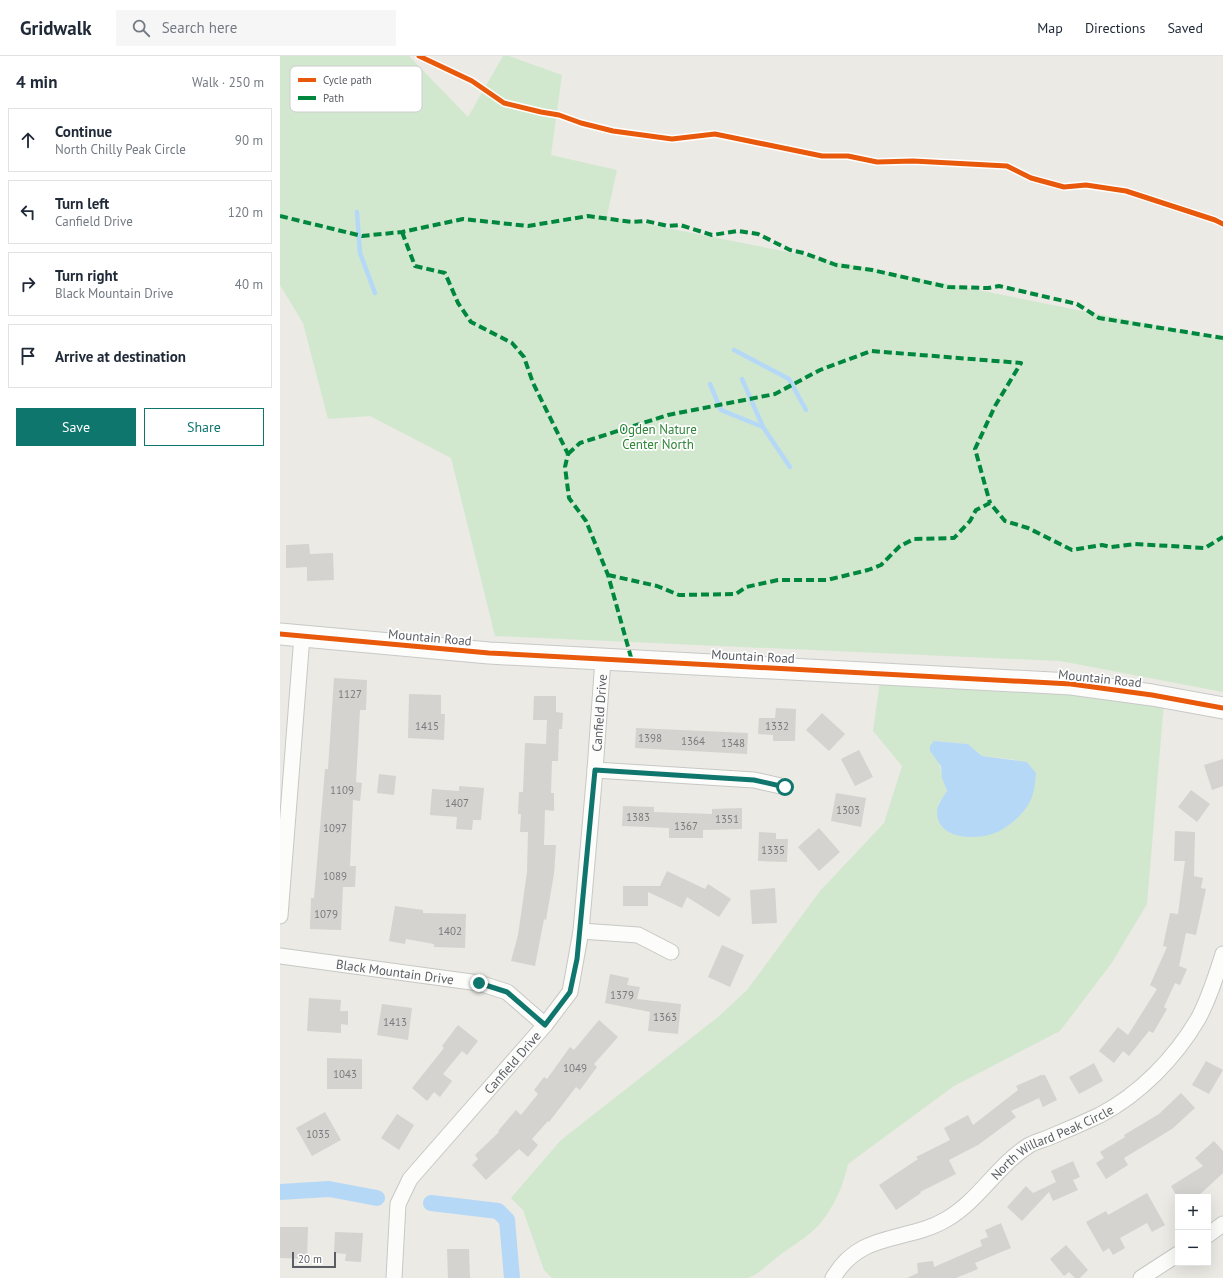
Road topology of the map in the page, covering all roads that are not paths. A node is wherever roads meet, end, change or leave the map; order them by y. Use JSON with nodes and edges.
{"nodes":[{"id":1,"x":280,"y":634,"type":"edge"},
{"id":2,"x":302,"y":636,"type":"junction"},
{"id":3,"x":603,"y":659,"type":"junction"},
{"id":4,"x":1223,"y":708,"type":"edge"},
{"id":5,"x":287,"y":756,"type":"edge"},
{"id":6,"x":595,"y":770,"type":"junction"},
{"id":7,"x":785,"y":787,"type":"dead end"},
{"id":8,"x":280,"y":916,"type":"edge"},
{"id":9,"x":581,"y":932,"type":"junction"},
{"id":10,"x":671,"y":952,"type":"dead end"},
{"id":11,"x":1223,"y":954,"type":"edge"},
{"id":12,"x":280,"y":956,"type":"edge"},
{"id":13,"x":545,"y":1025,"type":"junction"},
{"id":14,"x":1223,"y":1224,"type":"edge"},
{"id":15,"x":1211,"y":1233,"type":"edge"},
{"id":16,"x":1175,"y":1256,"type":"edge"},
{"id":17,"x":394,"y":1278,"type":"edge"},
{"id":18,"x":833,"y":1278,"type":"edge"},
{"id":19,"x":1141,"y":1278,"type":"edge"}],
"edges":[{"from":1,"to":2,"type":"street","name":"Mountain Road"},
{"from":2,"to":3,"type":"street","name":"Mountain Road"},
{"from":2,"to":5,"type":"street"},
{"from":3,"to":4,"type":"street","name":"Mountain Road"},
{"from":3,"to":6,"type":"street","name":"Canfield Drive"},
{"from":5,"to":8,"type":"street"},
{"from":6,"to":7,"type":"street"},
{"from":6,"to":9,"type":"street","name":"Canfield Drive"},
{"from":9,"to":10,"type":"street"},
{"from":9,"to":13,"type":"street","name":"Canfield Drive"},
{"from":11,"to":18,"type":"street","name":"North Willard Peak Circle"},
{"from":12,"to":13,"type":"street","name":"Black Mountain Drive"},
{"from":13,"to":17,"type":"street","name":"Canfield Drive"},
{"from":14,"to":15,"type":"street"},
{"from":16,"to":19,"type":"street"}]}
